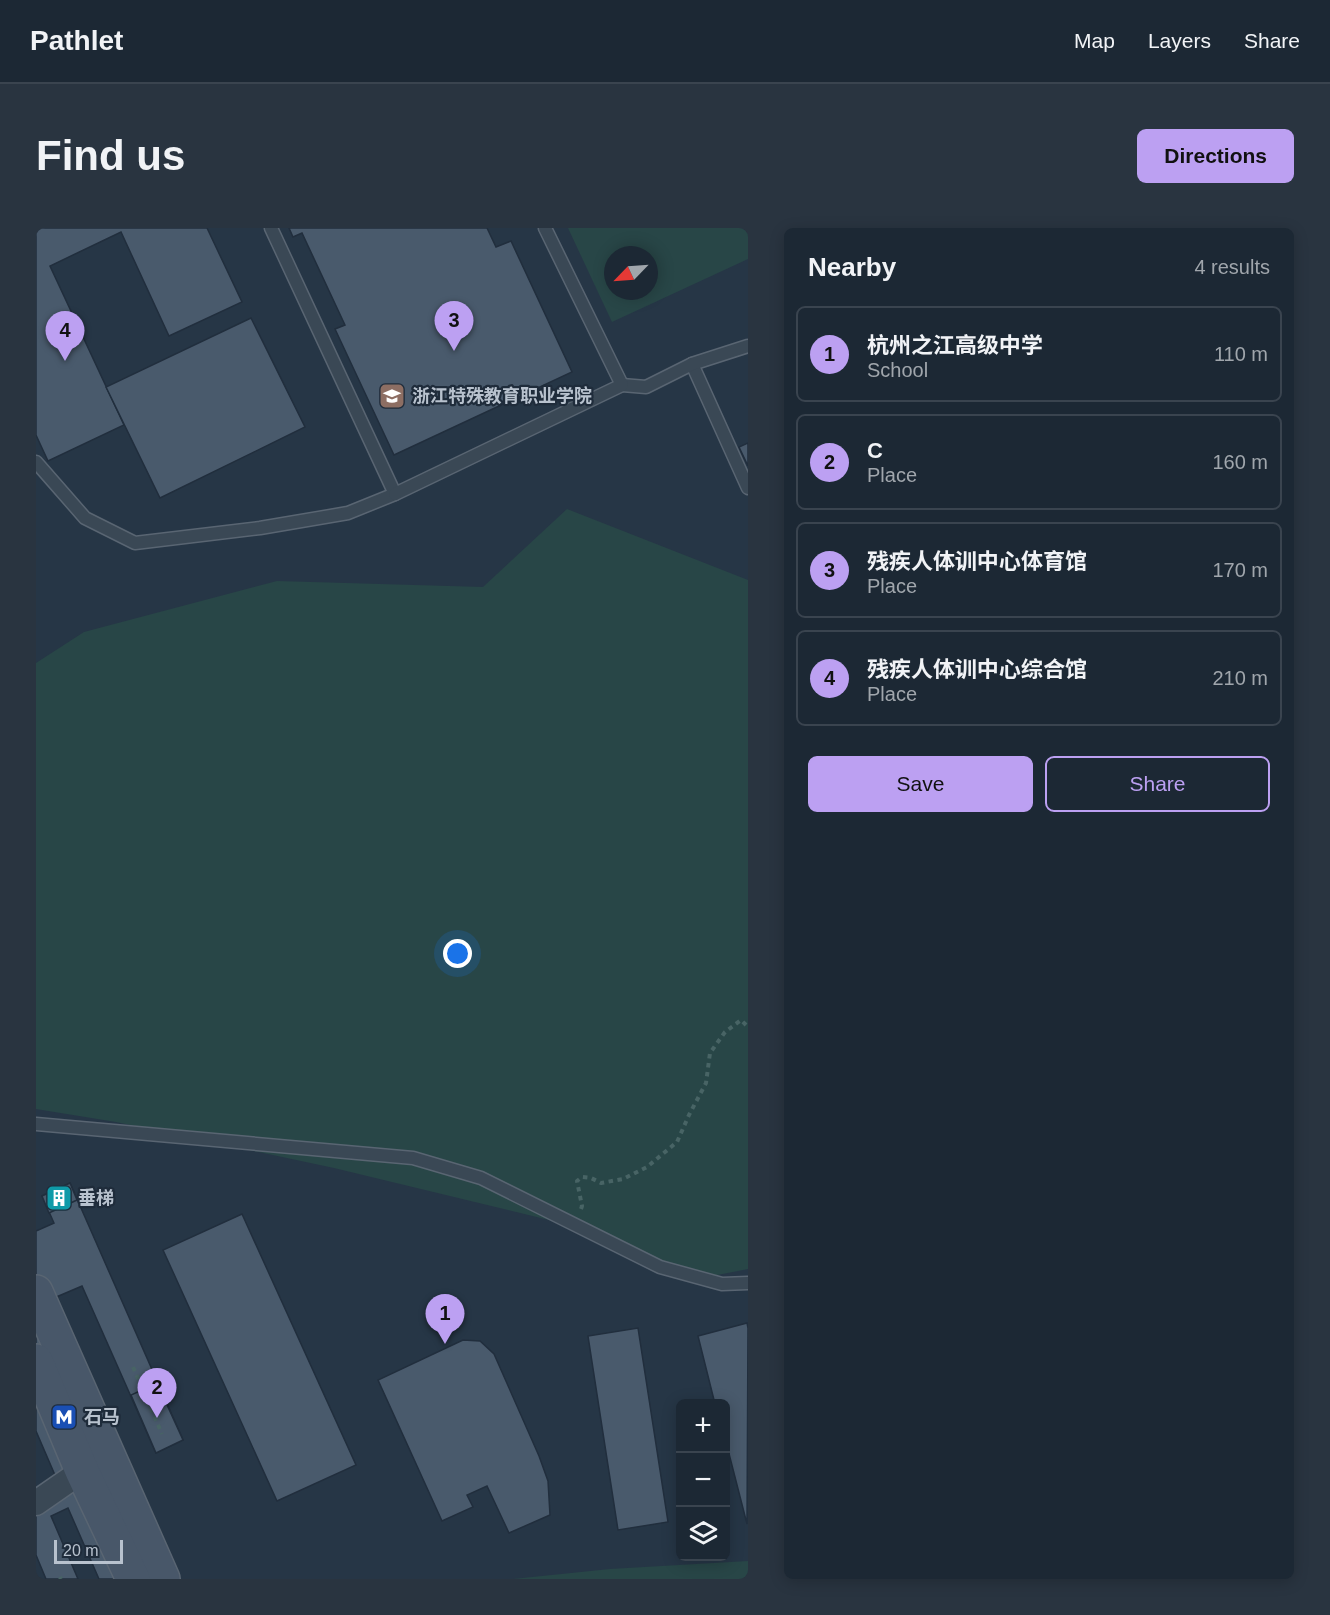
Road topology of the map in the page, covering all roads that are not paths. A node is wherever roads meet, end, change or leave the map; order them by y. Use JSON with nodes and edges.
{"nodes":[{"id":1,"x":271,"y":228,"type":"edge"},
{"id":2,"x":545,"y":228,"type":"edge"},
{"id":3,"x":748,"y":346,"type":"edge"},
{"id":4,"x":692,"y":364,"type":"junction"},
{"id":5,"x":621,"y":385,"type":"junction"},
{"id":6,"x":36,"y":462,"type":"edge"},
{"id":7,"x":748,"y":488,"type":"edge"},
{"id":8,"x":395,"y":494,"type":"junction"},
{"id":9,"x":36,"y":1124,"type":"edge"},
{"id":10,"x":748,"y":1283,"type":"edge"},
{"id":11,"x":36,"y":1292,"type":"edge"},
{"id":12,"x":36,"y":1361,"type":"edge"},
{"id":13,"x":82,"y":1471,"type":"junction"},
{"id":14,"x":36,"y":1503,"type":"edge"},
{"id":15,"x":133,"y":1579,"type":"edge"},
{"id":16,"x":163,"y":1579,"type":"edge"}],
"edges":[{"from":1,"to":8,"type":"lane"},
{"from":2,"to":5,"type":"lane"},
{"from":3,"to":4,"type":"lane"},
{"from":4,"to":5,"type":"lane"},
{"from":4,"to":7,"type":"lane"},
{"from":5,"to":8,"type":"lane"},
{"from":6,"to":8,"type":"lane"},
{"from":9,"to":10,"type":"lane"},
{"from":11,"to":16,"type":"main road"},
{"from":12,"to":13,"type":"main road"},
{"from":13,"to":14,"type":"street"},
{"from":13,"to":15,"type":"main road"}]}
